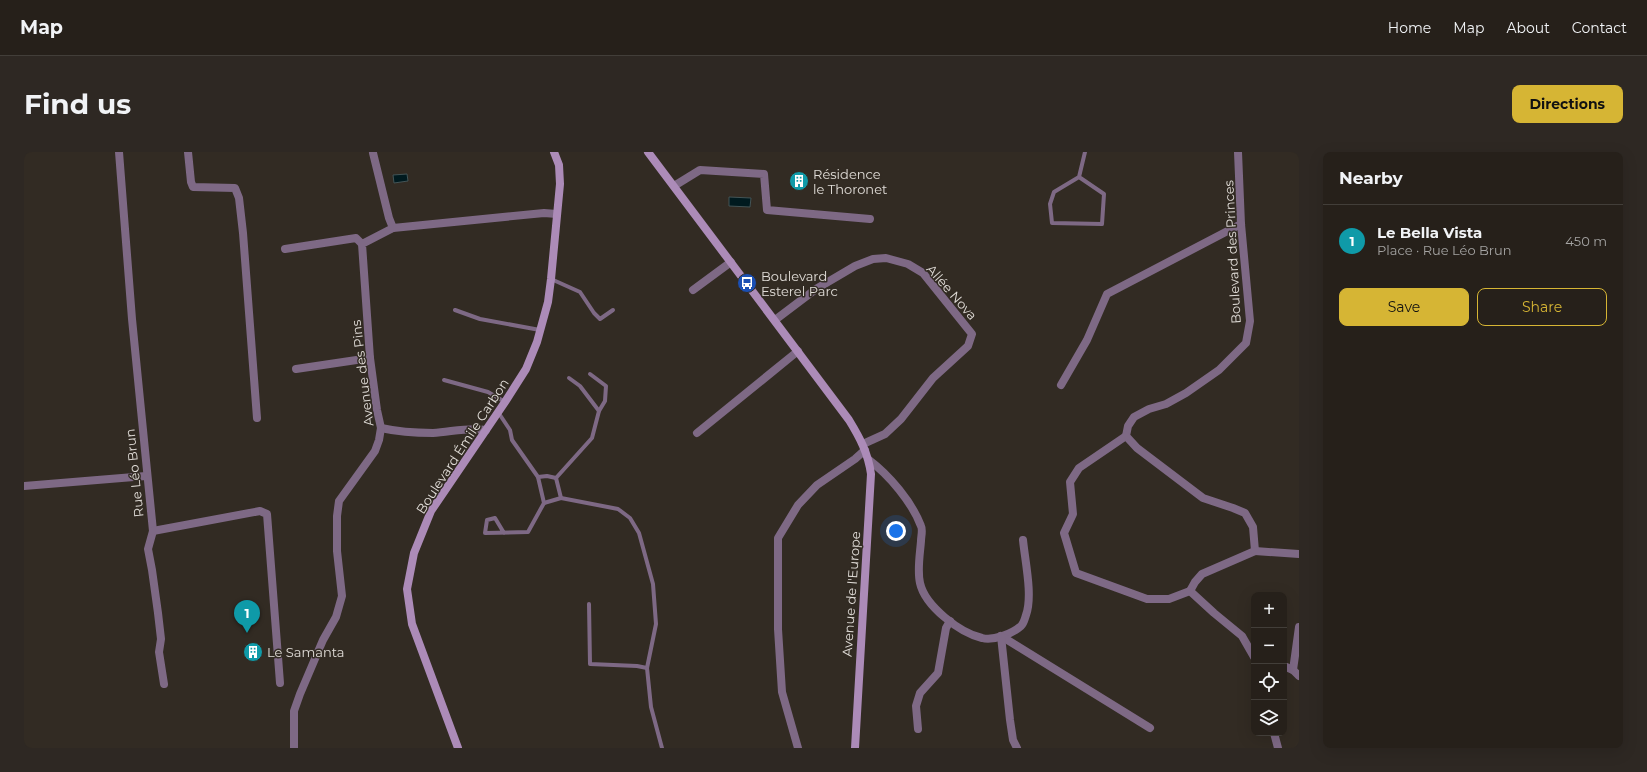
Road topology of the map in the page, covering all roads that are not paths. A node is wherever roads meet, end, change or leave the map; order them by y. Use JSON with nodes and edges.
{"nodes":[{"id":1,"x":119,"y":152,"type":"edge"},
{"id":2,"x":188,"y":152,"type":"edge"},
{"id":3,"x":554,"y":152,"type":"edge"},
{"id":4,"x":648,"y":152,"type":"edge"},
{"id":5,"x":1085,"y":152,"type":"edge"},
{"id":6,"x":1238,"y":152,"type":"edge"},
{"id":7,"x":373,"y":153,"type":"dead end"},
{"id":8,"x":1079,"y":177,"type":"junction"},
{"id":9,"x":674,"y":186,"type":"junction"},
{"id":10,"x":557,"y":214,"type":"junction"},
{"id":11,"x":870,"y":219,"type":"dead end"},
{"id":12,"x":1241,"y":224,"type":"junction"},
{"id":13,"x":393,"y":228,"type":"junction"},
{"id":14,"x":362,"y":244,"type":"junction"},
{"id":15,"x":285,"y":249,"type":"dead end"},
{"id":16,"x":731,"y":262,"type":"junction"},
{"id":17,"x":551,"y":279,"type":"junction"},
{"id":18,"x":693,"y":290,"type":"dead end"},
{"id":19,"x":455,"y":310,"type":"dead end"},
{"id":20,"x":613,"y":310,"type":"dead end"},
{"id":21,"x":775,"y":320,"type":"junction"},
{"id":22,"x":540,"y":330,"type":"junction"},
{"id":23,"x":798,"y":351,"type":"junction"},
{"id":24,"x":370,"y":358,"type":"junction"},
{"id":25,"x":296,"y":369,"type":"dead end"},
{"id":26,"x":590,"y":374,"type":"dead end"},
{"id":27,"x":569,"y":378,"type":"dead end"},
{"id":28,"x":444,"y":380,"type":"dead end"},
{"id":29,"x":1061,"y":385,"type":"dead end"},
{"id":30,"x":505,"y":402,"type":"junction"},
{"id":31,"x":599,"y":411,"type":"junction"},
{"id":32,"x":498,"y":412,"type":"junction"},
{"id":33,"x":257,"y":418,"type":"dead end"},
{"id":34,"x":382,"y":428,"type":"junction"},
{"id":35,"x":486,"y":430,"type":"junction"},
{"id":36,"x":697,"y":433,"type":"dead end"},
{"id":37,"x":1126,"y":436,"type":"junction"},
{"id":38,"x":864,"y":447,"type":"junction"},
{"id":39,"x":869,"y":460,"type":"junction"},
{"id":40,"x":146,"y":476,"type":"junction"},
{"id":41,"x":538,"y":477,"type":"junction"},
{"id":42,"x":556,"y":478,"type":"junction"},
{"id":43,"x":24,"y":486,"type":"edge"},
{"id":44,"x":561,"y":498,"type":"junction"},
{"id":45,"x":544,"y":503,"type":"junction"},
{"id":46,"x":152,"y":531,"type":"junction"},
{"id":47,"x":504,"y":532,"type":"junction"},
{"id":48,"x":1023,"y":540,"type":"dead end"},
{"id":49,"x":1255,"y":551,"type":"junction"},
{"id":50,"x":1299,"y":554,"type":"edge"},
{"id":51,"x":1190,"y":590,"type":"junction"},
{"id":52,"x":589,"y":604,"type":"dead end"},
{"id":53,"x":950,"y":622,"type":"junction"},
{"id":54,"x":1299,"y":627,"type":"edge"},
{"id":55,"x":1001,"y":636,"type":"junction"},
{"id":56,"x":1251,"y":651,"type":"edge"},
{"id":57,"x":647,"y":668,"type":"junction"},
{"id":58,"x":1287,"y":668,"type":"edge"},
{"id":59,"x":1296,"y":673,"type":"edge"},
{"id":60,"x":280,"y":683,"type":"dead end"},
{"id":61,"x":164,"y":684,"type":"dead end"},
{"id":62,"x":1150,"y":728,"type":"dead end"},
{"id":63,"x":918,"y":729,"type":"dead end"},
{"id":64,"x":1275,"y":736,"type":"edge"},
{"id":65,"x":294,"y":748,"type":"edge"},
{"id":66,"x":458,"y":748,"type":"edge"},
{"id":67,"x":662,"y":748,"type":"edge"},
{"id":68,"x":798,"y":748,"type":"edge"},
{"id":69,"x":855,"y":748,"type":"edge"},
{"id":70,"x":1017,"y":748,"type":"edge"},
{"id":71,"x":1278,"y":748,"type":"edge"}],
"edges":[{"from":1,"to":40,"type":"street","name":"Rue Léo Brun"},
{"from":2,"to":33,"type":"street"},
{"from":3,"to":10,"type":"street","name":"Boulevard Émile Carbon"},
{"from":4,"to":9,"type":"street"},
{"from":5,"to":8,"type":"lane"},
{"from":6,"to":12,"type":"street","name":"Boulevard des Princes"},
{"from":7,"to":13,"type":"street"},
{"from":8,"to":8,"type":"lane"},
{"from":9,"to":11,"type":"street"},
{"from":9,"to":16,"type":"street"},
{"from":10,"to":13,"type":"street"},
{"from":10,"to":17,"type":"street","name":"Boulevard Émile Carbon"},
{"from":12,"to":29,"type":"street"},
{"from":12,"to":37,"type":"street","name":"Boulevard des Princes"},
{"from":13,"to":14,"type":"street"},
{"from":14,"to":15,"type":"street"},
{"from":14,"to":24,"type":"street","name":"Avenue des Pins"},
{"from":16,"to":18,"type":"street"},
{"from":16,"to":21,"type":"street"},
{"from":17,"to":20,"type":"lane"},
{"from":17,"to":22,"type":"street","name":"Boulevard Émile Carbon"},
{"from":19,"to":22,"type":"lane"},
{"from":21,"to":23,"type":"street"},
{"from":21,"to":38,"type":"street","name":"Allée Nova"},
{"from":22,"to":30,"type":"street","name":"Boulevard Émile Carbon"},
{"from":23,"to":36,"type":"street"},
{"from":23,"to":38,"type":"street"},
{"from":24,"to":25,"type":"street"},
{"from":24,"to":34,"type":"street","name":"Avenue des Pins"},
{"from":26,"to":31,"type":"lane"},
{"from":27,"to":31,"type":"lane"},
{"from":28,"to":30,"type":"lane"},
{"from":30,"to":32,"type":"street","name":"Boulevard Émile Carbon"},
{"from":31,"to":42,"type":"lane"},
{"from":32,"to":35,"type":"street","name":"Boulevard Émile Carbon"},
{"from":32,"to":41,"type":"lane"},
{"from":34,"to":35,"type":"street"},
{"from":34,"to":65,"type":"street","name":"Avenue des Pins"},
{"from":35,"to":66,"type":"street","name":"Boulevard Émile Carbon"},
{"from":37,"to":49,"type":"street"},
{"from":37,"to":51,"type":"street"},
{"from":38,"to":39,"type":"street","name":"Avenue de l'Europe"},
{"from":38,"to":68,"type":"street"},
{"from":39,"to":53,"type":"street"},
{"from":39,"to":69,"type":"street","name":"Avenue de l'Europe"},
{"from":40,"to":43,"type":"street"},
{"from":40,"to":46,"type":"street","name":"Rue Léo Brun"},
{"from":41,"to":42,"type":"lane"},
{"from":41,"to":45,"type":"lane"},
{"from":42,"to":44,"type":"lane"},
{"from":44,"to":45,"type":"lane"},
{"from":44,"to":57,"type":"lane"},
{"from":45,"to":47,"type":"lane"},
{"from":46,"to":60,"type":"street","name":"Rue Léo Brun"},
{"from":46,"to":61,"type":"street"},
{"from":47,"to":47,"type":"lane"},
{"from":48,"to":55,"type":"street"},
{"from":49,"to":50,"type":"street"},
{"from":49,"to":51,"type":"street"},
{"from":51,"to":56,"type":"street"},
{"from":52,"to":57,"type":"lane"},
{"from":53,"to":55,"type":"street"},
{"from":53,"to":63,"type":"street"},
{"from":54,"to":59,"type":"street"},
{"from":55,"to":62,"type":"street"},
{"from":55,"to":70,"type":"street"},
{"from":57,"to":67,"type":"lane"},
{"from":58,"to":59,"type":"street"},
{"from":64,"to":71,"type":"street"}]}
